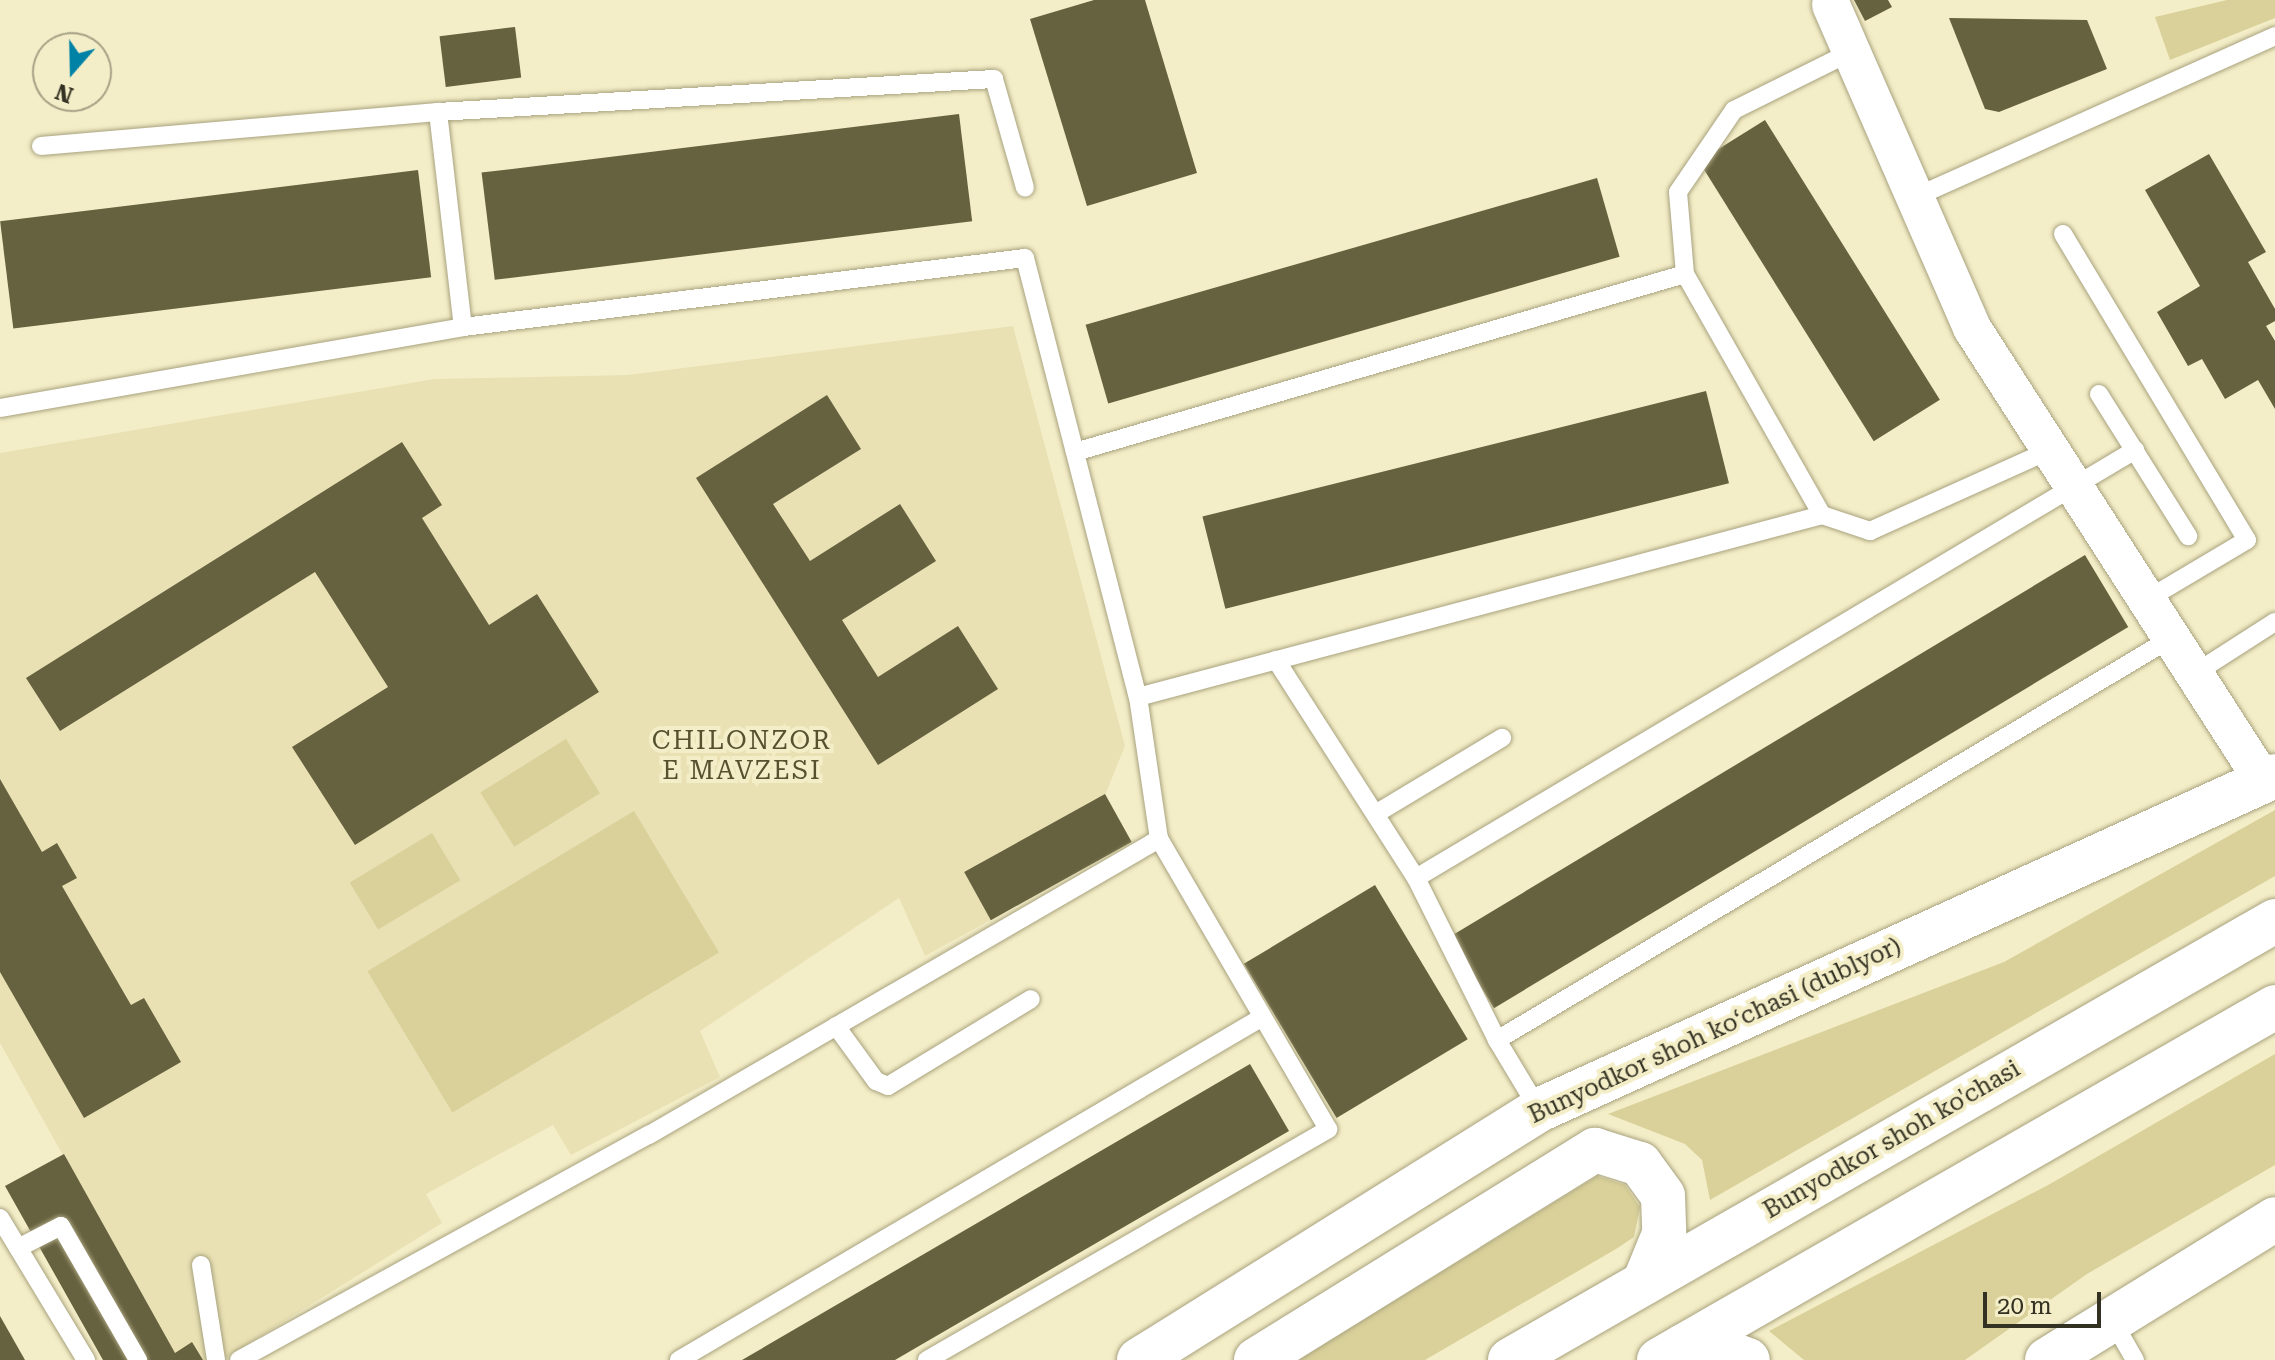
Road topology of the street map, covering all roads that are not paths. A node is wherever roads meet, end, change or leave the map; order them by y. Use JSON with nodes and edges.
{"nodes":[{"id":1,"x":1829,"y":3,"type":"edge"},
{"id":2,"x":2275,"y":36,"type":"edge"},
{"id":3,"x":1851,"y":52,"type":"junction"},
{"id":4,"x":438,"y":112,"type":"junction"},
{"id":5,"x":41,"y":146,"type":"dead end"},
{"id":6,"x":1025,"y":188,"type":"dead end"},
{"id":7,"x":1913,"y":198,"type":"junction"},
{"id":8,"x":2063,"y":234,"type":"dead end"},
{"id":9,"x":1685,"y":274,"type":"junction"},
{"id":10,"x":463,"y":327,"type":"junction"},
{"id":11,"x":2099,"y":394,"type":"dead end"},
{"id":12,"x":0,"y":408,"type":"edge"},
{"id":13,"x":2135,"y":450,"type":"junction"},
{"id":14,"x":2048,"y":451,"type":"junction"},
{"id":15,"x":1075,"y":452,"type":"junction"},
{"id":16,"x":2076,"y":488,"type":"junction"},
{"id":17,"x":1822,"y":515,"type":"junction"},
{"id":18,"x":2188,"y":536,"type":"dead end"},
{"id":19,"x":2151,"y":597,"type":"junction"},
{"id":20,"x":2275,"y":622,"type":"edge"},
{"id":21,"x":2175,"y":636,"type":"junction"},
{"id":22,"x":1276,"y":660,"type":"junction"},
{"id":23,"x":2197,"y":672,"type":"junction"},
{"id":24,"x":1138,"y":697,"type":"junction"},
{"id":25,"x":1502,"y":738,"type":"dead end"},
{"id":26,"x":2270,"y":779,"type":"edge"},
{"id":27,"x":1377,"y":813,"type":"junction"},
{"id":28,"x":1159,"y":839,"type":"junction"},
{"id":29,"x":1416,"y":878,"type":"junction"},
{"id":30,"x":2275,"y":921,"type":"edge"},
{"id":31,"x":1031,"y":999,"type":"dead end"},
{"id":32,"x":2275,"y":1007,"type":"edge"},
{"id":33,"x":1259,"y":1019,"type":"junction"},
{"id":34,"x":836,"y":1026,"type":"junction"},
{"id":35,"x":1497,"y":1040,"type":"junction"},
{"id":36,"x":1539,"y":1110,"type":"junction"},
{"id":37,"x":0,"y":1218,"type":"edge"},
{"id":38,"x":2275,"y":1219,"type":"edge"},
{"id":39,"x":18,"y":1248,"type":"junction"},
{"id":40,"x":201,"y":1265,"type":"dead end"},
{"id":41,"x":1644,"y":1283,"type":"junction"},
{"id":42,"x":2111,"y":1318,"type":"junction"},
{"id":43,"x":1671,"y":1353,"type":"edge"},
{"id":44,"x":86,"y":1360,"type":"edge"},
{"id":45,"x":138,"y":1360,"type":"edge"},
{"id":46,"x":216,"y":1360,"type":"edge"},
{"id":47,"x":239,"y":1360,"type":"edge"},
{"id":48,"x":679,"y":1360,"type":"edge"},
{"id":49,"x":927,"y":1360,"type":"edge"},
{"id":50,"x":1139,"y":1360,"type":"edge"},
{"id":51,"x":1256,"y":1360,"type":"edge"},
{"id":52,"x":1510,"y":1360,"type":"edge"},
{"id":53,"x":1748,"y":1360,"type":"edge"},
{"id":54,"x":2047,"y":1360,"type":"edge"},
{"id":55,"x":2135,"y":1360,"type":"edge"}],
"edges":[{"from":1,"to":3,"type":"street"},
{"from":2,"to":7,"type":"lane"},
{"from":3,"to":7,"type":"street"},
{"from":3,"to":9,"type":"lane"},
{"from":4,"to":5,"type":"lane"},
{"from":4,"to":6,"type":"lane"},
{"from":4,"to":10,"type":"lane"},
{"from":7,"to":14,"type":"street"},
{"from":8,"to":19,"type":"lane"},
{"from":9,"to":15,"type":"lane"},
{"from":9,"to":17,"type":"lane"},
{"from":10,"to":12,"type":"lane"},
{"from":10,"to":15,"type":"lane"},
{"from":11,"to":13,"type":"lane"},
{"from":13,"to":16,"type":"lane"},
{"from":13,"to":18,"type":"lane"},
{"from":14,"to":16,"type":"street"},
{"from":14,"to":17,"type":"lane"},
{"from":15,"to":24,"type":"lane"},
{"from":16,"to":19,"type":"street"},
{"from":16,"to":29,"type":"lane"},
{"from":17,"to":22,"type":"lane"},
{"from":19,"to":21,"type":"street"},
{"from":20,"to":23,"type":"lane"},
{"from":21,"to":23,"type":"street"},
{"from":21,"to":35,"type":"lane"},
{"from":22,"to":24,"type":"lane"},
{"from":22,"to":27,"type":"lane"},
{"from":23,"to":26,"type":"street"},
{"from":24,"to":28,"type":"lane"},
{"from":25,"to":27,"type":"lane"},
{"from":26,"to":36,"type":"main road","name":"Bunyodkor shoh koʻchasi (dublyor)"},
{"from":27,"to":29,"type":"lane"},
{"from":28,"to":33,"type":"lane"},
{"from":28,"to":34,"type":"lane"},
{"from":29,"to":35,"type":"lane"},
{"from":30,"to":41,"type":"main road","name":"Bunyodkor shoh ko'chasi"},
{"from":31,"to":34,"type":"lane"},
{"from":32,"to":43,"type":"main road"},
{"from":33,"to":48,"type":"lane"},
{"from":33,"to":49,"type":"lane"},
{"from":34,"to":47,"type":"lane"},
{"from":35,"to":36,"type":"lane"},
{"from":36,"to":50,"type":"main road","name":"Bunyodkor shoh koʻchasi (dublyor)"},
{"from":37,"to":39,"type":"lane"},
{"from":38,"to":42,"type":"main road"},
{"from":39,"to":44,"type":"lane"},
{"from":39,"to":45,"type":"lane"},
{"from":40,"to":46,"type":"lane"},
{"from":41,"to":51,"type":"main road"},
{"from":41,"to":52,"type":"main road","name":"Bunyodkor shoh ko'chasi"},
{"from":42,"to":54,"type":"main road"},
{"from":42,"to":55,"type":"lane"},
{"from":43,"to":53,"type":"main road"}]}
